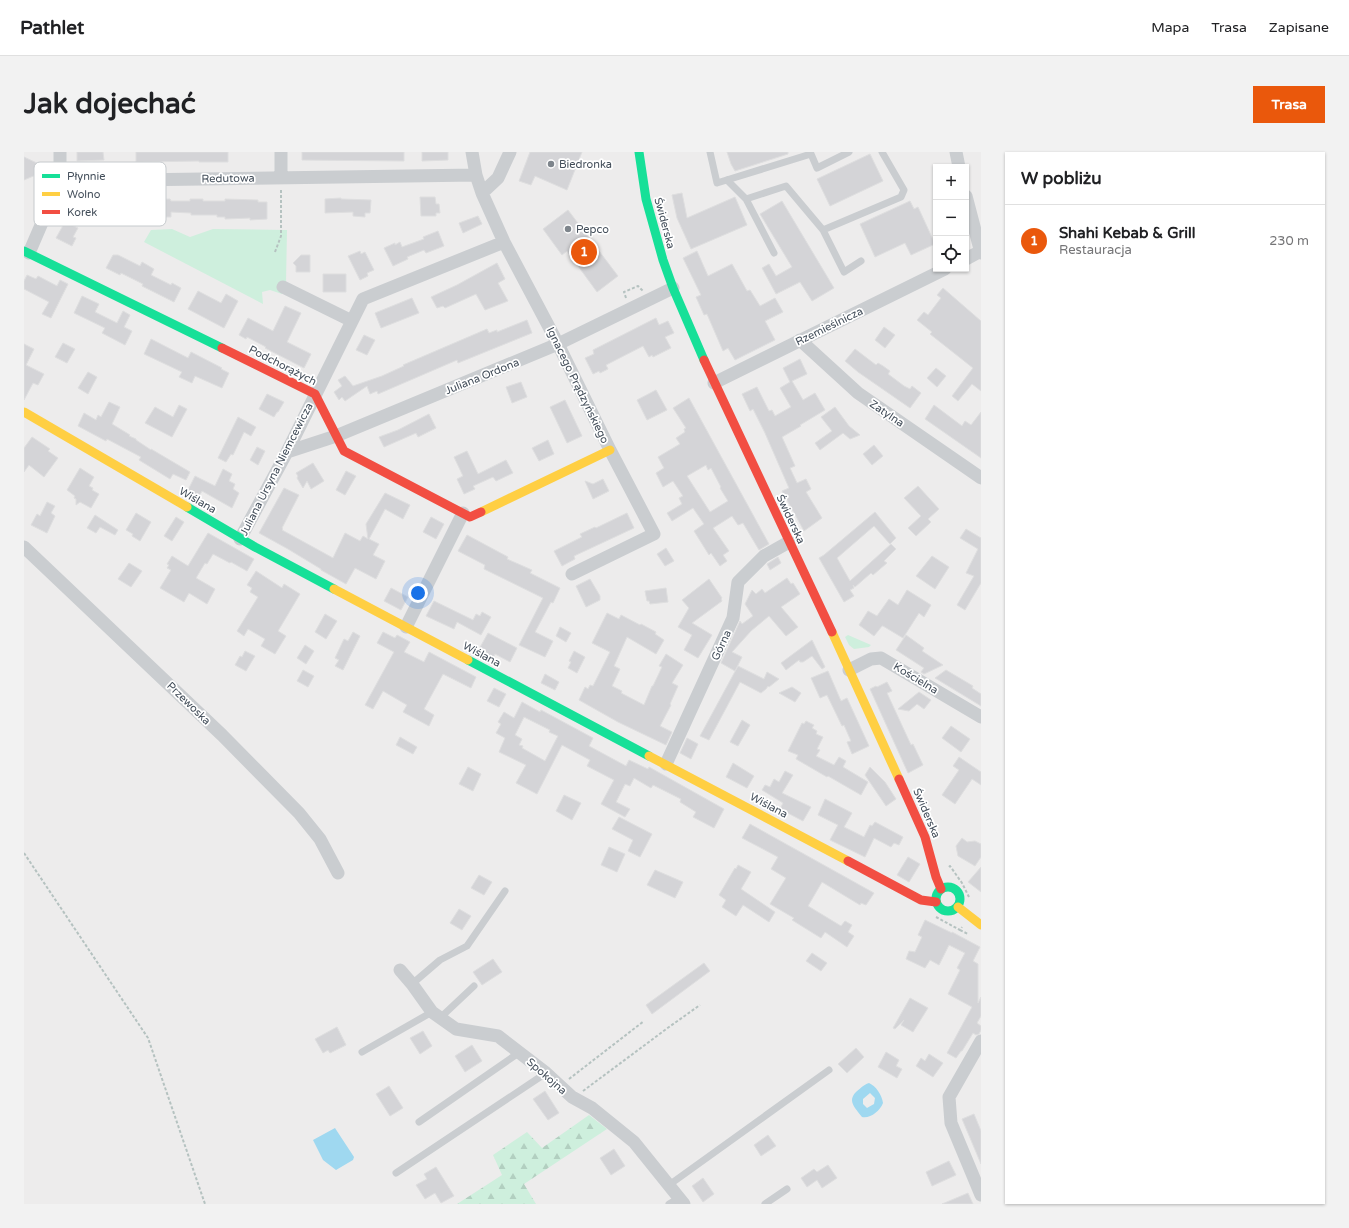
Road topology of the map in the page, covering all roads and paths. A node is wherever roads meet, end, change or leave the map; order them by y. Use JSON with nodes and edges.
{"nodes":[{"id":1,"x":281,"y":152,"type":"edge"},
{"id":2,"x":472,"y":152,"type":"edge"},
{"id":3,"x":510,"y":152,"type":"edge"},
{"id":4,"x":639,"y":152,"type":"edge"},
{"id":5,"x":710,"y":152,"type":"edge"},
{"id":6,"x":849,"y":152,"type":"edge"},
{"id":7,"x":882,"y":152,"type":"edge"},
{"id":8,"x":956,"y":152,"type":"edge"},
{"id":9,"x":811,"y":153,"type":"edge"},
{"id":10,"x":958,"y":164,"type":"edge"},
{"id":11,"x":476,"y":175,"type":"junction"},
{"id":12,"x":281,"y":177,"type":"junction"},
{"id":13,"x":166,"y":179,"type":"edge"},
{"id":14,"x":727,"y":180,"type":"junction"},
{"id":15,"x":482,"y":193,"type":"junction"},
{"id":16,"x":746,"y":199,"type":"junction"},
{"id":17,"x":967,"y":200,"type":"edge"},
{"id":18,"x":38,"y":226,"type":"edge"},
{"id":19,"x":823,"y":230,"type":"junction"},
{"id":20,"x":504,"y":242,"type":"junction"},
{"id":21,"x":26,"y":252,"type":"edge"},
{"id":22,"x":275,"y":252,"type":"dead end"},
{"id":23,"x":981,"y":252,"type":"edge"},
{"id":24,"x":774,"y":253,"type":"dead end"},
{"id":25,"x":969,"y":258,"type":"edge"},
{"id":26,"x":861,"y":261,"type":"dead end"},
{"id":27,"x":939,"y":272,"type":"edge"},
{"id":28,"x":283,"y":287,"type":"dead end"},
{"id":29,"x":672,"y":288,"type":"junction"},
{"id":30,"x":352,"y":321,"type":"junction"},
{"id":31,"x":800,"y":340,"type":"junction"},
{"id":32,"x":558,"y":344,"type":"junction"},
{"id":33,"x":714,"y":383,"type":"junction"},
{"id":34,"x":315,"y":394,"type":"junction"},
{"id":35,"x":24,"y":412,"type":"edge"},
{"id":36,"x":336,"y":436,"type":"junction"},
{"id":37,"x":610,"y":450,"type":"junction"},
{"id":38,"x":287,"y":452,"type":"junction"},
{"id":39,"x":981,"y":478,"type":"edge"},
{"id":40,"x":463,"y":513,"type":"junction"},
{"id":41,"x":240,"y":539,"type":"junction"},
{"id":42,"x":789,"y":542,"type":"junction"},
{"id":43,"x":24,"y":547,"type":"edge"},
{"id":44,"x":572,"y":574,"type":"dead end"},
{"id":45,"x":406,"y":627,"type":"junction"},
{"id":46,"x":849,"y":670,"type":"junction"},
{"id":47,"x":981,"y":717,"type":"edge"},
{"id":48,"x":666,"y":764,"type":"junction"},
{"id":49,"x":925,"y":837,"type":"junction"},
{"id":50,"x":24,"y":853,"type":"edge"},
{"id":51,"x":338,"y":873,"type":"dead end"},
{"id":52,"x":947,"y":873,"type":"junction"},
{"id":53,"x":941,"y":889,"type":"junction"},
{"id":54,"x":955,"y":889,"type":"junction"},
{"id":55,"x":505,"y":891,"type":"dead end"},
{"id":56,"x":971,"y":900,"type":"dead end"},
{"id":57,"x":936,"y":902,"type":"junction"},
{"id":58,"x":958,"y":907,"type":"junction"},
{"id":59,"x":935,"y":916,"type":"dead end"},
{"id":60,"x":964,"y":923,"type":"dead end"},
{"id":61,"x":981,"y":925,"type":"edge"},
{"id":62,"x":400,"y":970,"type":"dead end"},
{"id":63,"x":412,"y":984,"type":"junction"},
{"id":64,"x":474,"y":986,"type":"dead end"},
{"id":65,"x":700,"y":1005,"type":"dead end"},
{"id":66,"x":436,"y":1015,"type":"junction"},
{"id":67,"x":644,"y":1021,"type":"dead end"},
{"id":68,"x":981,"y":1041,"type":"edge"},
{"id":69,"x":362,"y":1052,"type":"dead end"},
{"id":70,"x":520,"y":1052,"type":"junction"},
{"id":71,"x":829,"y":1070,"type":"dead end"},
{"id":72,"x":546,"y":1073,"type":"junction"},
{"id":73,"x":560,"y":1086,"type":"junction"},
{"id":74,"x":574,"y":1098,"type":"junction"},
{"id":75,"x":419,"y":1122,"type":"dead end"},
{"id":76,"x":396,"y":1172,"type":"dead end"},
{"id":77,"x":669,"y":1185,"type":"junction"},
{"id":78,"x":787,"y":1188,"type":"dead end"},
{"id":79,"x":981,"y":1195,"type":"edge"},
{"id":80,"x":677,"y":1202,"type":"edge"},
{"id":81,"x":205,"y":1204,"type":"edge"},
{"id":82,"x":765,"y":1204,"type":"edge"}],
"edges":[{"from":1,"to":12,"type":"street"},
{"from":2,"to":11,"type":"street","name":"Ignacego Prądzyńskiego"},
{"from":3,"to":15,"type":"street"},
{"from":4,"to":29,"type":"street","name":"Świderska"},
{"from":5,"to":14,"type":"lane"},
{"from":6,"to":9,"type":"lane"},
{"from":7,"to":19,"type":"lane"},
{"from":8,"to":10,"type":"street"},
{"from":9,"to":14,"type":"lane"},
{"from":11,"to":12,"type":"street","name":"Redutowa"},
{"from":11,"to":15,"type":"street","name":"Ignacego Prądzyńskiego"},
{"from":12,"to":13,"type":"street","name":"Redutowa"},
{"from":12,"to":22,"type":"path"},
{"from":14,"to":16,"type":"lane"},
{"from":15,"to":20,"type":"street","name":"Ignacego Prądzyńskiego"},
{"from":16,"to":19,"type":"lane"},
{"from":16,"to":24,"type":"lane"},
{"from":17,"to":23,"type":"street"},
{"from":18,"to":21,"type":"street"},
{"from":19,"to":26,"type":"lane"},
{"from":20,"to":30,"type":"street","name":"Juliana Ursyna Niemcewicza"},
{"from":20,"to":32,"type":"street","name":"Ignacego Prądzyńskiego"},
{"from":21,"to":34,"type":"street","name":"Podchorążych"},
{"from":23,"to":25,"type":"street"},
{"from":27,"to":31,"type":"street","name":"Rzemieślnicza"},
{"from":28,"to":30,"type":"street"},
{"from":29,"to":32,"type":"street","name":"Juliana Ordona"},
{"from":29,"to":33,"type":"street","name":"Świderska"},
{"from":30,"to":34,"type":"street","name":"Juliana Ursyna Niemcewicza"},
{"from":31,"to":33,"type":"street","name":"Rzemieślnicza"},
{"from":31,"to":39,"type":"street","name":"Zatylna"},
{"from":32,"to":36,"type":"street","name":"Juliana Ordona"},
{"from":32,"to":37,"type":"street","name":"Ignacego Prądzyńskiego"},
{"from":33,"to":42,"type":"street","name":"Świderska"},
{"from":34,"to":36,"type":"street","name":"Podchorążych"},
{"from":34,"to":38,"type":"street","name":"Juliana Ursyna Niemcewicza"},
{"from":35,"to":41,"type":"street","name":"Wiślana"},
{"from":36,"to":38,"type":"street","name":"Juliana Ordona"},
{"from":36,"to":40,"type":"street","name":"Podchorążych"},
{"from":37,"to":40,"type":"street"},
{"from":37,"to":44,"type":"street","name":"Ignacego Prądzyńskiego"},
{"from":38,"to":41,"type":"street","name":"Juliana Ursyna Niemcewicza"},
{"from":40,"to":45,"type":"street"},
{"from":41,"to":45,"type":"street","name":"Wiślana"},
{"from":42,"to":46,"type":"street","name":"Świderska"},
{"from":42,"to":48,"type":"street","name":"Górna"},
{"from":43,"to":51,"type":"street","name":"Przewoska"},
{"from":45,"to":48,"type":"street","name":"Wiślana"},
{"from":46,"to":47,"type":"street","name":"Kościelna"},
{"from":46,"to":49,"type":"street","name":"Świderska"},
{"from":48,"to":57,"type":"street","name":"Wiślana"},
{"from":49,"to":52,"type":"street"},
{"from":49,"to":53,"type":"street","name":"Świderska"},
{"from":50,"to":81,"type":"path"},
{"from":52,"to":54,"type":"street"},
{"from":52,"to":56,"type":"path"},
{"from":53,"to":54,"type":"street"},
{"from":53,"to":57,"type":"street"},
{"from":54,"to":58,"type":"street"},
{"from":55,"to":63,"type":"lane"},
{"from":57,"to":58,"type":"street"},
{"from":58,"to":61,"type":"street"},
{"from":59,"to":60,"type":"path"},
{"from":62,"to":63,"type":"street","name":"Spokojna"},
{"from":63,"to":66,"type":"street","name":"Spokojna"},
{"from":64,"to":66,"type":"lane"},
{"from":65,"to":74,"type":"path"},
{"from":66,"to":69,"type":"lane"},
{"from":66,"to":70,"type":"street","name":"Spokojna"},
{"from":67,"to":73,"type":"path"},
{"from":68,"to":79,"type":"street"},
{"from":70,"to":72,"type":"street","name":"Spokojna"},
{"from":70,"to":75,"type":"lane"},
{"from":71,"to":77,"type":"lane"},
{"from":72,"to":73,"type":"street","name":"Spokojna"},
{"from":72,"to":76,"type":"lane"},
{"from":73,"to":74,"type":"street","name":"Spokojna"},
{"from":74,"to":77,"type":"street","name":"Spokojna"},
{"from":77,"to":80,"type":"street","name":"Spokojna"},
{"from":78,"to":82,"type":"lane"}]}
